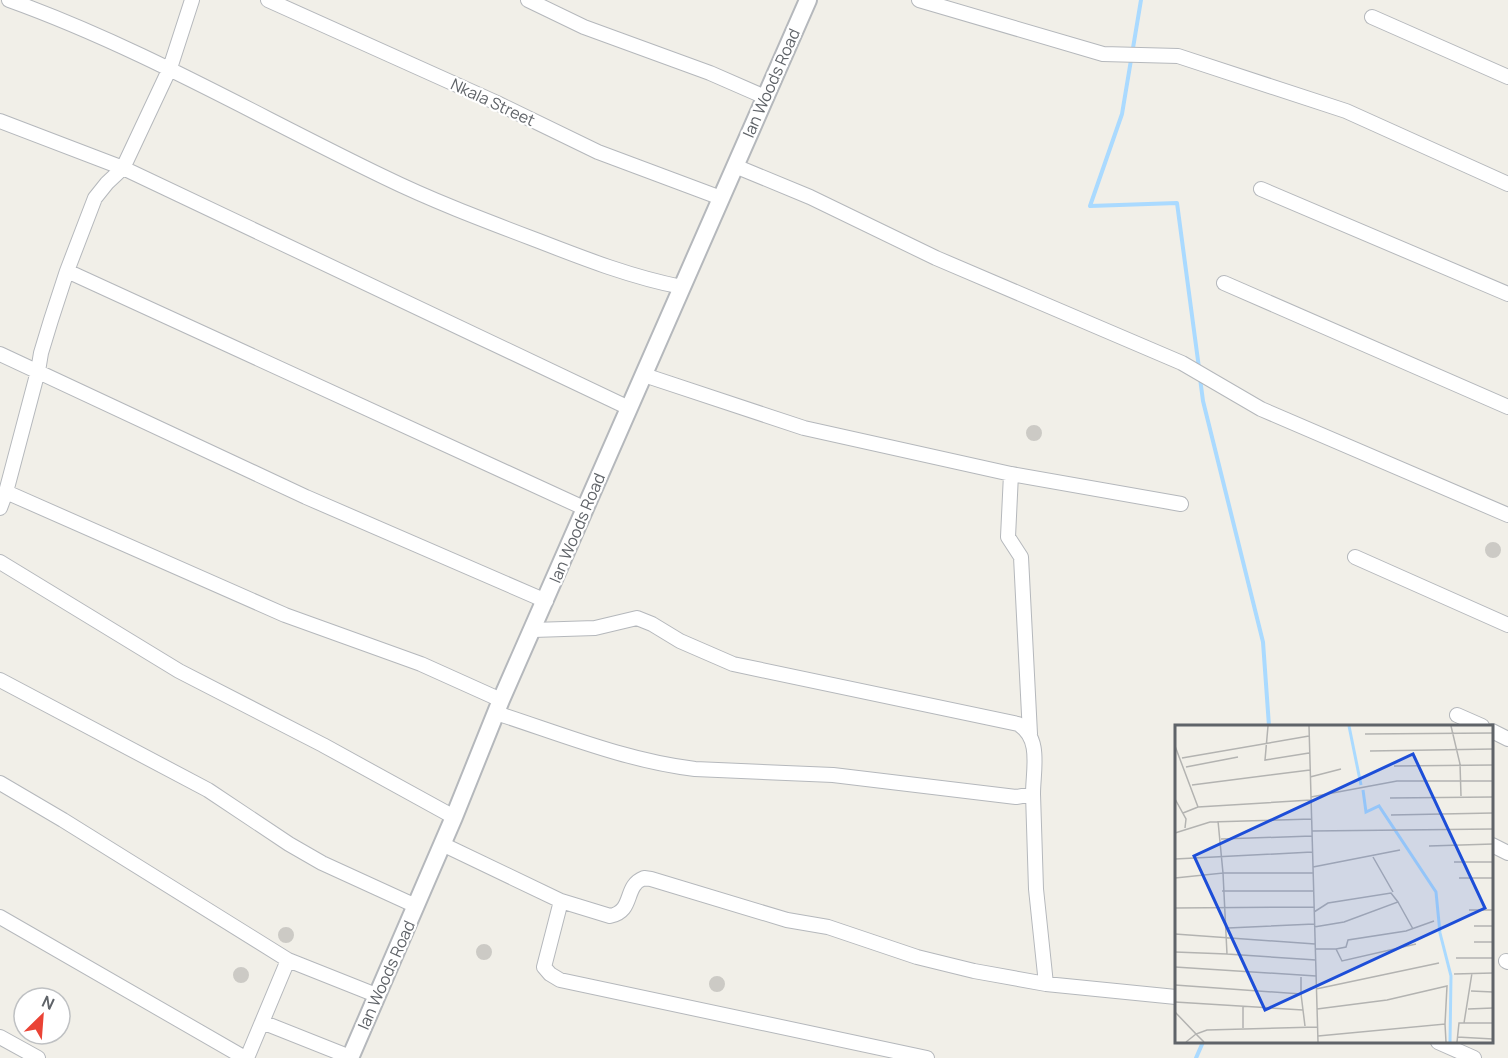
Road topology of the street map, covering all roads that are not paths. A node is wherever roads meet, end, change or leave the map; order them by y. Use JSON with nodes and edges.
{"nodes":[{"id":1,"x":9,"y":0,"type":"edge"},
{"id":2,"x":192,"y":0,"type":"edge"},
{"id":3,"x":268,"y":0,"type":"edge"},
{"id":4,"x":528,"y":0,"type":"edge"},
{"id":5,"x":808,"y":0,"type":"edge"},
{"id":6,"x":919,"y":0,"type":"edge"},
{"id":7,"x":1372,"y":17,"type":"dead end"},
{"id":8,"x":170,"y":68,"type":"junction"},
{"id":9,"x":1508,"y":76,"type":"edge"},
{"id":10,"x":765,"y":97,"type":"junction"},
{"id":11,"x":0,"y":121,"type":"edge"},
{"id":12,"x":735,"y":166,"type":"junction"},
{"id":13,"x":123,"y":168,"type":"junction"},
{"id":14,"x":1508,"y":184,"type":"edge"},
{"id":15,"x":1261,"y":189,"type":"dead end"},
{"id":16,"x":721,"y":198,"type":"junction"},
{"id":17,"x":67,"y":271,"type":"junction"},
{"id":18,"x":1224,"y":283,"type":"dead end"},
{"id":19,"x":682,"y":287,"type":"junction"},
{"id":20,"x":1508,"y":294,"type":"edge"},
{"id":21,"x":0,"y":354,"type":"edge"},
{"id":22,"x":38,"y":371,"type":"junction"},
{"id":23,"x":644,"y":375,"type":"junction"},
{"id":24,"x":1508,"y":407,"type":"edge"},
{"id":25,"x":629,"y":408,"type":"junction"},
{"id":26,"x":1011,"y":474,"type":"junction"},
{"id":27,"x":6,"y":492,"type":"junction"},
{"id":28,"x":1181,"y":504,"type":"dead end"},
{"id":29,"x":0,"y":507,"type":"edge"},
{"id":30,"x":584,"y":508,"type":"junction"},
{"id":31,"x":1508,"y":514,"type":"edge"},
{"id":32,"x":1355,"y":557,"type":"dead end"},
{"id":33,"x":0,"y":562,"type":"edge"},
{"id":34,"x":546,"y":601,"type":"junction"},
{"id":35,"x":1508,"y":625,"type":"edge"},
{"id":36,"x":533,"y":630,"type":"junction"},
{"id":37,"x":0,"y":680,"type":"edge"},
{"id":38,"x":498,"y":706,"type":"junction"},
{"id":39,"x":1457,"y":715,"type":"dead end"},
{"id":40,"x":1480,"y":725,"type":"edge"},
{"id":41,"x":1493,"y":732,"type":"edge"},
{"id":42,"x":1030,"y":734,"type":"junction"},
{"id":43,"x":1508,"y":739,"type":"edge"},
{"id":44,"x":0,"y":783,"type":"edge"},
{"id":45,"x":1033,"y":794,"type":"junction"},
{"id":46,"x":454,"y":817,"type":"junction"},
{"id":47,"x":442,"y":844,"type":"junction"},
{"id":48,"x":1493,"y":846,"type":"edge"},
{"id":49,"x":1508,"y":853,"type":"edge"},
{"id":50,"x":561,"y":901,"type":"junction"},
{"id":51,"x":416,"y":906,"type":"junction"},
{"id":52,"x":0,"y":916,"type":"edge"},
{"id":53,"x":288,"y":960,"type":"junction"},
{"id":54,"x":1046,"y":984,"type":"junction"},
{"id":55,"x":376,"y":995,"type":"junction"},
{"id":56,"x":1175,"y":997,"type":"edge"},
{"id":57,"x":262,"y":1022,"type":"junction"},
{"id":58,"x":0,"y":1036,"type":"edge"},
{"id":59,"x":1442,"y":1043,"type":"edge"},
{"id":60,"x":38,"y":1058,"type":"edge"},
{"id":61,"x":246,"y":1058,"type":"edge"},
{"id":62,"x":350,"y":1058,"type":"edge"},
{"id":63,"x":927,"y":1058,"type":"edge"},
{"id":64,"x":1474,"y":1058,"type":"edge"}],
"edges":[{"from":1,"to":8,"type":"street"},
{"from":2,"to":8,"type":"street"},
{"from":3,"to":16,"type":"street","name":"Nkala Street"},
{"from":4,"to":10,"type":"street"},
{"from":5,"to":10,"type":"street","name":"Ian Woods Road"},
{"from":6,"to":14,"type":"street"},
{"from":7,"to":9,"type":"street"},
{"from":8,"to":13,"type":"street"},
{"from":8,"to":19,"type":"street"},
{"from":10,"to":12,"type":"street","name":"Ian Woods Road"},
{"from":11,"to":13,"type":"street"},
{"from":12,"to":16,"type":"street","name":"Ian Woods Road"},
{"from":12,"to":31,"type":"street"},
{"from":13,"to":17,"type":"street"},
{"from":13,"to":25,"type":"street"},
{"from":15,"to":20,"type":"street"},
{"from":16,"to":19,"type":"street","name":"Ian Woods Road"},
{"from":17,"to":22,"type":"street"},
{"from":17,"to":30,"type":"street"},
{"from":18,"to":24,"type":"street"},
{"from":19,"to":23,"type":"street","name":"Ian Woods Road"},
{"from":21,"to":22,"type":"street"},
{"from":22,"to":27,"type":"street"},
{"from":22,"to":34,"type":"street"},
{"from":23,"to":25,"type":"street","name":"Ian Woods Road"},
{"from":23,"to":26,"type":"street"},
{"from":25,"to":30,"type":"street","name":"Ian Woods Road"},
{"from":26,"to":28,"type":"street"},
{"from":26,"to":42,"type":"street"},
{"from":27,"to":29,"type":"street"},
{"from":27,"to":38,"type":"street"},
{"from":30,"to":34,"type":"street","name":"Ian Woods Road"},
{"from":32,"to":35,"type":"street"},
{"from":33,"to":46,"type":"street"},
{"from":34,"to":36,"type":"street","name":"Ian Woods Road"},
{"from":36,"to":38,"type":"street","name":"Ian Woods Road"},
{"from":36,"to":42,"type":"street"},
{"from":37,"to":51,"type":"street"},
{"from":38,"to":45,"type":"street"},
{"from":38,"to":46,"type":"street","name":"Ian Woods Road"},
{"from":39,"to":40,"type":"street"},
{"from":41,"to":43,"type":"street"},
{"from":42,"to":45,"type":"street"},
{"from":44,"to":53,"type":"street"},
{"from":45,"to":54,"type":"street"},
{"from":46,"to":47,"type":"street","name":"Ian Woods Road"},
{"from":47,"to":50,"type":"street"},
{"from":47,"to":51,"type":"street","name":"Ian Woods Road"},
{"from":48,"to":49,"type":"street"},
{"from":50,"to":54,"type":"street"},
{"from":50,"to":63,"type":"street"},
{"from":51,"to":55,"type":"street","name":"Ian Woods Road"},
{"from":52,"to":61,"type":"street"},
{"from":53,"to":55,"type":"street"},
{"from":53,"to":57,"type":"street"},
{"from":54,"to":56,"type":"street"},
{"from":55,"to":62,"type":"street","name":"Ian Woods Road"},
{"from":57,"to":61,"type":"street"},
{"from":57,"to":62,"type":"street"},
{"from":58,"to":60,"type":"street"},
{"from":59,"to":64,"type":"street"}]}
